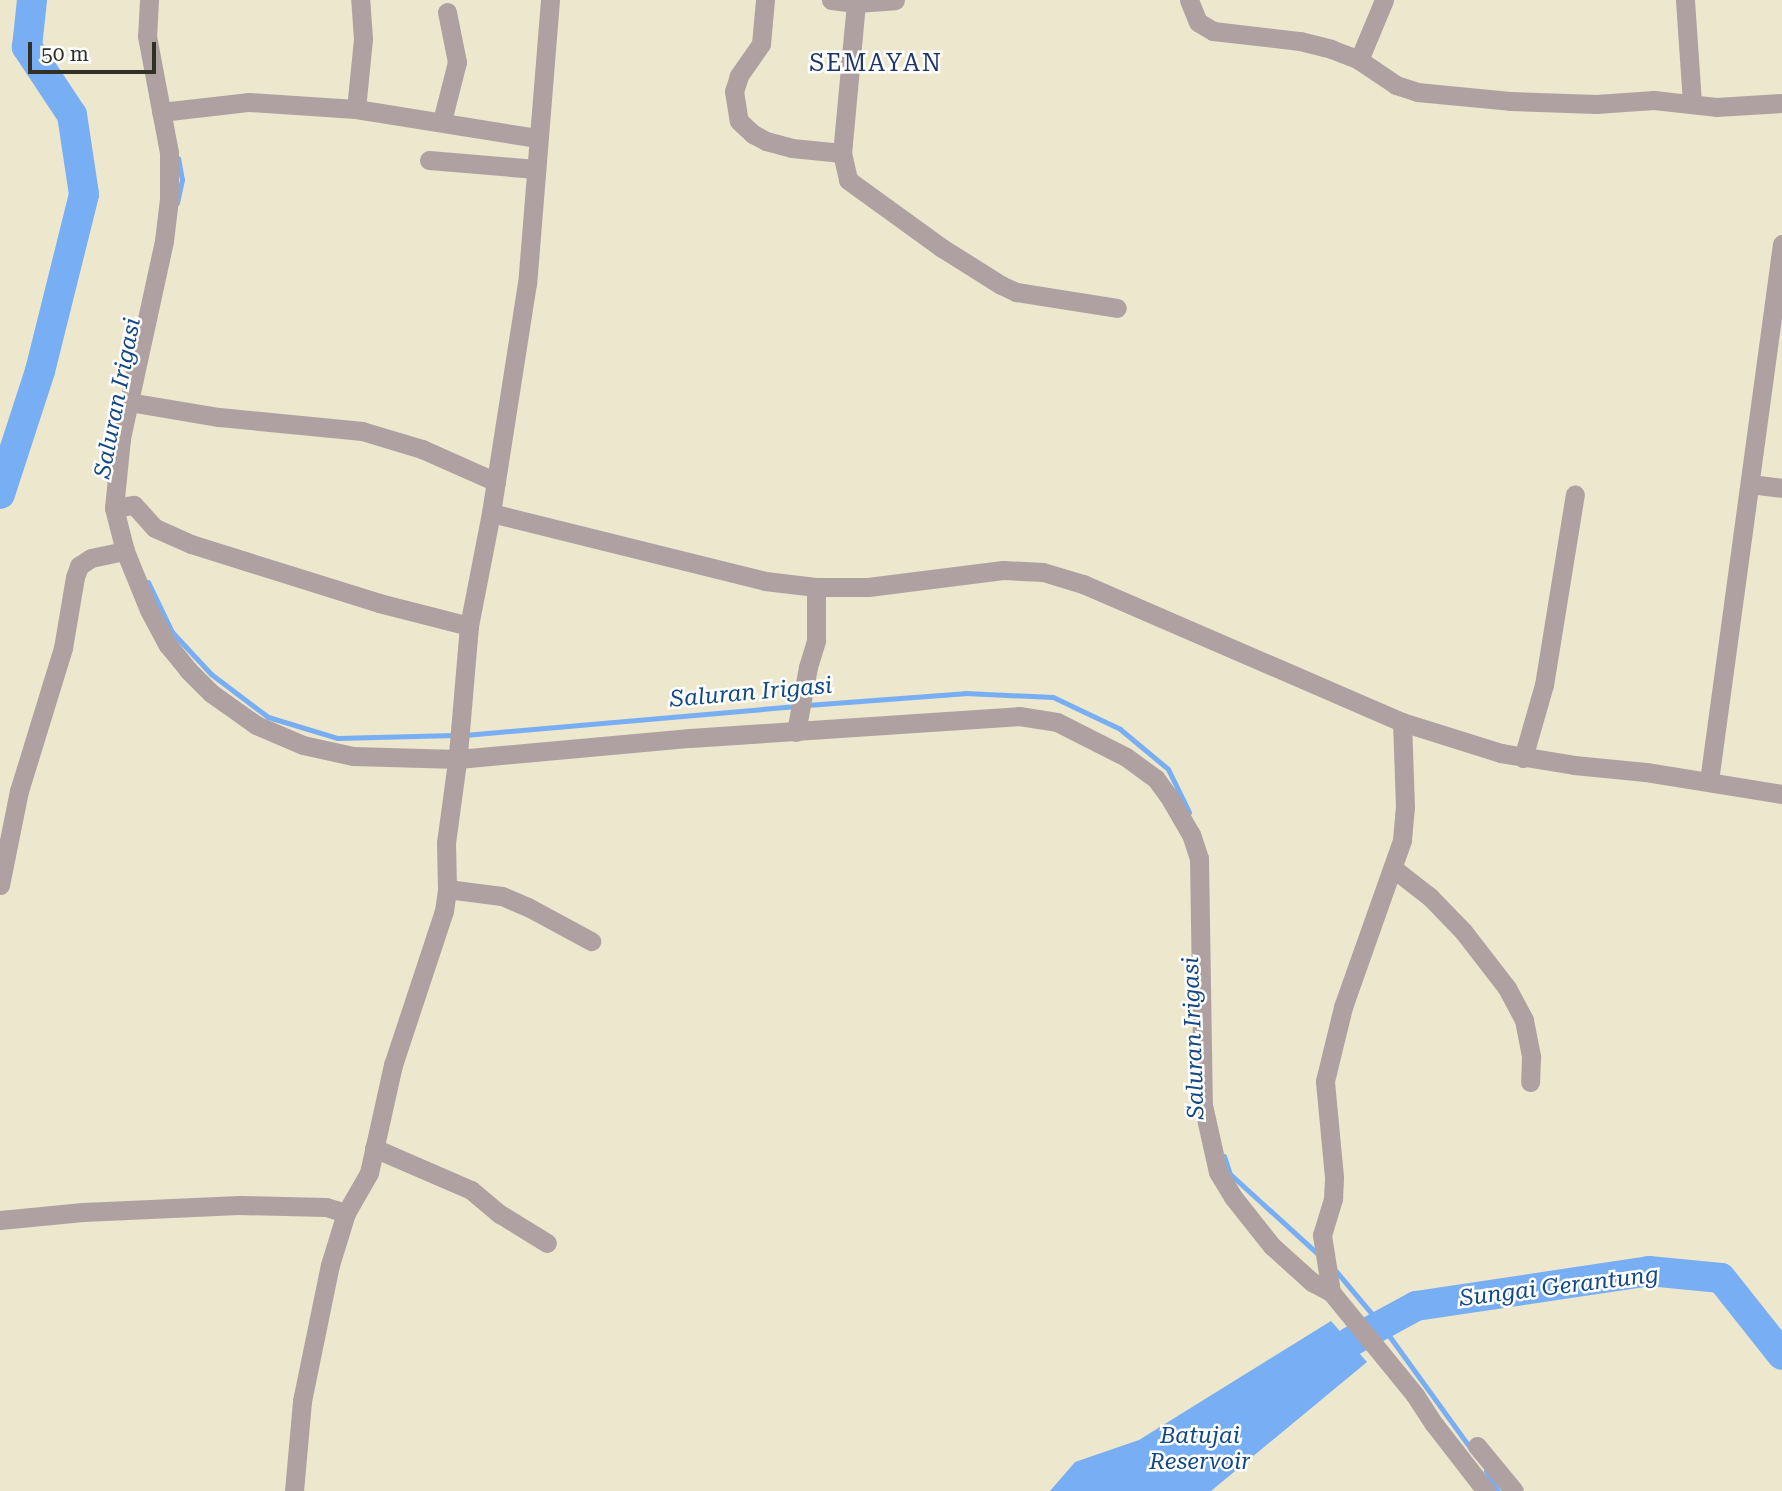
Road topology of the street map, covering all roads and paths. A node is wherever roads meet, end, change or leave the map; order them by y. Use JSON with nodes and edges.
{"nodes":[{"id":1,"x":149,"y":0,"type":"edge"},
{"id":2,"x":360,"y":0,"type":"edge"},
{"id":3,"x":550,"y":0,"type":"edge"},
{"id":4,"x":765,"y":0,"type":"edge"},
{"id":5,"x":831,"y":0,"type":"edge"},
{"id":6,"x":895,"y":0,"type":"edge"},
{"id":7,"x":1189,"y":0,"type":"edge"},
{"id":8,"x":1384,"y":0,"type":"edge"},
{"id":9,"x":1685,"y":0,"type":"edge"},
{"id":10,"x":856,"y":3,"type":"junction"},
{"id":11,"x":447,"y":12,"type":"dead end"},
{"id":12,"x":1359,"y":60,"type":"junction"},
{"id":13,"x":1782,"y":103,"type":"edge"},
{"id":14,"x":1692,"y":104,"type":"junction"},
{"id":15,"x":356,"y":109,"type":"junction"},
{"id":16,"x":167,"y":111,"type":"junction"},
{"id":17,"x":442,"y":121,"type":"junction"},
{"id":18,"x":538,"y":138,"type":"junction"},
{"id":19,"x":842,"y":153,"type":"junction"},
{"id":20,"x":429,"y":160,"type":"dead end"},
{"id":21,"x":536,"y":169,"type":"junction"},
{"id":22,"x":1782,"y":244,"type":"edge"},
{"id":23,"x":1117,"y":308,"type":"dead end"},
{"id":24,"x":137,"y":403,"type":"junction"},
{"id":25,"x":496,"y":481,"type":"junction"},
{"id":26,"x":1750,"y":484,"type":"junction"},
{"id":27,"x":1782,"y":488,"type":"edge"},
{"id":28,"x":1576,"y":494,"type":"dead end"},
{"id":29,"x":122,"y":507,"type":"junction"},
{"id":30,"x":491,"y":513,"type":"junction"},
{"id":31,"x":125,"y":551,"type":"junction"},
{"id":32,"x":816,"y":587,"type":"junction"},
{"id":33,"x":469,"y":626,"type":"junction"},
{"id":34,"x":1402,"y":722,"type":"junction"},
{"id":35,"x":796,"y":732,"type":"junction"},
{"id":36,"x":458,"y":757,"type":"junction"},
{"id":37,"x":1523,"y":758,"type":"junction"},
{"id":38,"x":1709,"y":781,"type":"junction"},
{"id":39,"x":1782,"y":794,"type":"edge"},
{"id":40,"x":1394,"y":869,"type":"junction"},
{"id":41,"x":0,"y":885,"type":"edge"},
{"id":42,"x":447,"y":889,"type":"junction"},
{"id":43,"x":591,"y":941,"type":"dead end"},
{"id":44,"x":1531,"y":1082,"type":"dead end"},
{"id":45,"x":374,"y":1148,"type":"junction"},
{"id":46,"x":346,"y":1213,"type":"junction"},
{"id":47,"x":0,"y":1220,"type":"edge"},
{"id":48,"x":547,"y":1243,"type":"dead end"},
{"id":49,"x":1333,"y":1296,"type":"junction"},
{"id":50,"x":1477,"y":1446,"type":"dead end"},
{"id":51,"x":1491,"y":1483,"type":"edge"},
{"id":52,"x":294,"y":1491,"type":"edge"},
{"id":53,"x":1514,"y":1491,"type":"edge"}],
"edges":[{"from":1,"to":16,"type":"street"},
{"from":2,"to":15,"type":"street"},
{"from":3,"to":18,"type":"street"},
{"from":4,"to":19,"type":"street"},
{"from":5,"to":10,"type":"street"},
{"from":6,"to":10,"type":"street"},
{"from":7,"to":12,"type":"street"},
{"from":8,"to":12,"type":"street"},
{"from":9,"to":14,"type":"street"},
{"from":10,"to":19,"type":"street"},
{"from":11,"to":17,"type":"street"},
{"from":12,"to":14,"type":"street"},
{"from":13,"to":14,"type":"street"},
{"from":15,"to":16,"type":"street"},
{"from":15,"to":17,"type":"street"},
{"from":16,"to":24,"type":"street"},
{"from":17,"to":18,"type":"street"},
{"from":18,"to":21,"type":"street"},
{"from":19,"to":23,"type":"street"},
{"from":20,"to":21,"type":"street"},
{"from":21,"to":25,"type":"street"},
{"from":22,"to":26,"type":"street"},
{"from":24,"to":25,"type":"street"},
{"from":24,"to":29,"type":"street"},
{"from":25,"to":30,"type":"street"},
{"from":26,"to":27,"type":"street"},
{"from":26,"to":38,"type":"street"},
{"from":28,"to":37,"type":"street"},
{"from":29,"to":31,"type":"street"},
{"from":29,"to":33,"type":"street"},
{"from":30,"to":32,"type":"street"},
{"from":30,"to":33,"type":"street"},
{"from":31,"to":36,"type":"street"},
{"from":31,"to":41,"type":"street"},
{"from":32,"to":34,"type":"street"},
{"from":32,"to":35,"type":"street"},
{"from":33,"to":36,"type":"street"},
{"from":34,"to":37,"type":"street"},
{"from":34,"to":40,"type":"street"},
{"from":35,"to":36,"type":"street"},
{"from":35,"to":49,"type":"street"},
{"from":36,"to":42,"type":"street"},
{"from":37,"to":38,"type":"street"},
{"from":38,"to":39,"type":"street"},
{"from":40,"to":44,"type":"street"},
{"from":40,"to":49,"type":"street"},
{"from":42,"to":43,"type":"street"},
{"from":42,"to":45,"type":"street"},
{"from":45,"to":46,"type":"street"},
{"from":45,"to":48,"type":"street"},
{"from":46,"to":47,"type":"street"},
{"from":46,"to":52,"type":"street"},
{"from":49,"to":51,"type":"street"},
{"from":50,"to":51,"type":"street"},
{"from":51,"to":53,"type":"street"}]}
